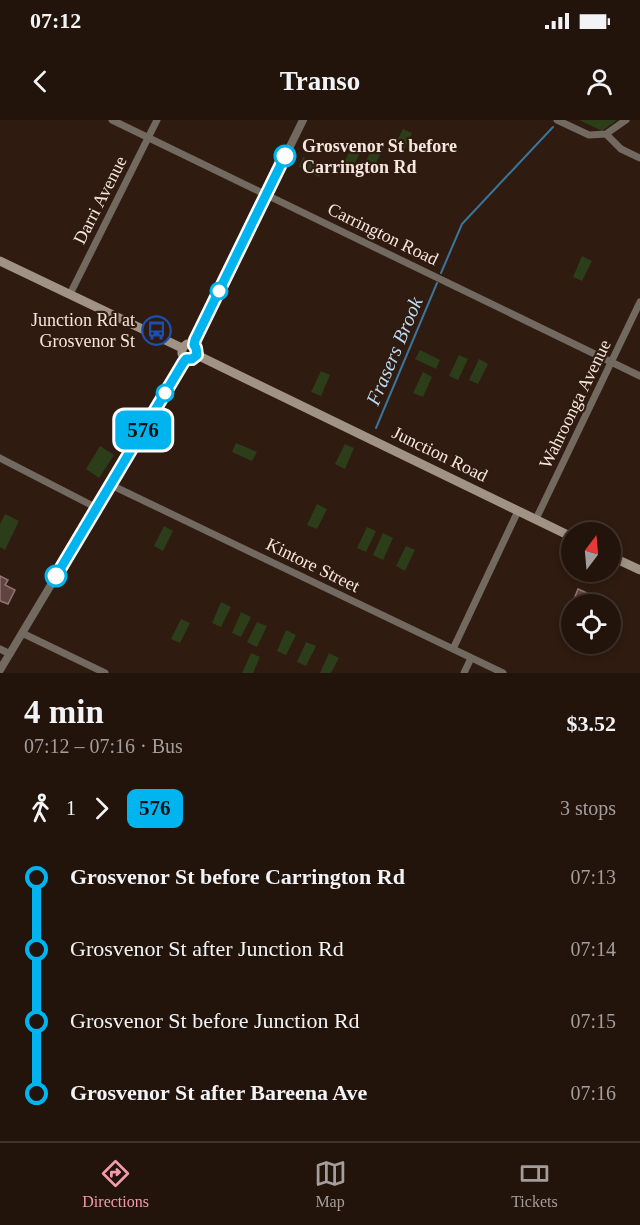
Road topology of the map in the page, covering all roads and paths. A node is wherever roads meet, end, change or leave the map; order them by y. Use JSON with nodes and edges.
{"nodes":[{"id":1,"x":112,"y":120,"type":"edge"},
{"id":2,"x":158,"y":120,"type":"edge"},
{"id":3,"x":303,"y":120,"type":"edge"},
{"id":4,"x":557,"y":120,"type":"edge"},
{"id":5,"x":626,"y":120,"type":"edge"},
{"id":6,"x":606,"y":134,"type":"junction"},
{"id":7,"x":149,"y":138,"type":"junction"},
{"id":8,"x":640,"y":158,"type":"edge"},
{"id":9,"x":266,"y":195,"type":"junction"},
{"id":10,"x":0,"y":261,"type":"edge"},
{"id":11,"x":70,"y":294,"type":"junction"},
{"id":12,"x":640,"y":302,"type":"edge"},
{"id":13,"x":194,"y":345,"type":"junction"},
{"id":14,"x":182,"y":348,"type":"junction"},
{"id":15,"x":197,"y":355,"type":"junction"},
{"id":16,"x":186,"y":359,"type":"junction"},
{"id":17,"x":612,"y":362,"type":"junction"},
{"id":18,"x":640,"y":376,"type":"edge"},
{"id":19,"x":0,"y":458,"type":"edge"},
{"id":20,"x":111,"y":485,"type":"junction"},
{"id":21,"x":96,"y":508,"type":"junction"},
{"id":22,"x":518,"y":511,"type":"junction"},
{"id":23,"x":536,"y":519,"type":"junction"},
{"id":24,"x":561,"y":532,"type":"edge"},
{"id":25,"x":621,"y":560,"type":"edge"},
{"id":26,"x":640,"y":570,"type":"edge"},
{"id":27,"x":22,"y":633,"type":"junction"},
{"id":28,"x":0,"y":649,"type":"edge"},
{"id":29,"x":453,"y":649,"type":"junction"},
{"id":30,"x":10,"y":654,"type":"junction"},
{"id":31,"x":471,"y":658,"type":"junction"},
{"id":32,"x":0,"y":670,"type":"edge"},
{"id":33,"x":105,"y":673,"type":"edge"},
{"id":34,"x":464,"y":673,"type":"edge"},
{"id":35,"x":502,"y":673,"type":"edge"}],
"edges":[{"from":1,"to":7,"type":"street","name":"Carrington Road"},
{"from":2,"to":7,"type":"street","name":"Darri Avenue"},
{"from":3,"to":9,"type":"street"},
{"from":4,"to":6,"type":"street"},
{"from":5,"to":6,"type":"street"},
{"from":6,"to":8,"type":"street"},
{"from":7,"to":9,"type":"street","name":"Carrington Road"},
{"from":7,"to":11,"type":"street","name":"Darri Avenue"},
{"from":9,"to":13,"type":"street"},
{"from":9,"to":17,"type":"street","name":"Carrington Road"},
{"from":10,"to":11,"type":"main road"},
{"from":11,"to":14,"type":"main road"},
{"from":12,"to":17,"type":"street","name":"Wahroonga Avenue"},
{"from":13,"to":14,"type":"main road"},
{"from":13,"to":15,"type":"main road"},
{"from":14,"to":16,"type":"main road"},
{"from":15,"to":16,"type":"main road"},
{"from":15,"to":22,"type":"main road","name":"Junction Road"},
{"from":16,"to":20,"type":"street"},
{"from":17,"to":18,"type":"street","name":"Carrington Road"},
{"from":17,"to":23,"type":"street","name":"Wahroonga Avenue"},
{"from":19,"to":21,"type":"street"},
{"from":20,"to":21,"type":"street"},
{"from":20,"to":29,"type":"street","name":"Kintore Street"},
{"from":21,"to":27,"type":"street"},
{"from":22,"to":23,"type":"main road","name":"Junction Road"},
{"from":22,"to":29,"type":"street"},
{"from":23,"to":24,"type":"main road","name":"Junction Road"},
{"from":25,"to":26,"type":"main road"},
{"from":27,"to":30,"type":"street"},
{"from":27,"to":33,"type":"street"},
{"from":28,"to":30,"type":"street"},
{"from":29,"to":31,"type":"street","name":"Kintore Street"},
{"from":30,"to":32,"type":"street"},
{"from":31,"to":34,"type":"street"},
{"from":31,"to":35,"type":"street","name":"Kintore Street"}]}
